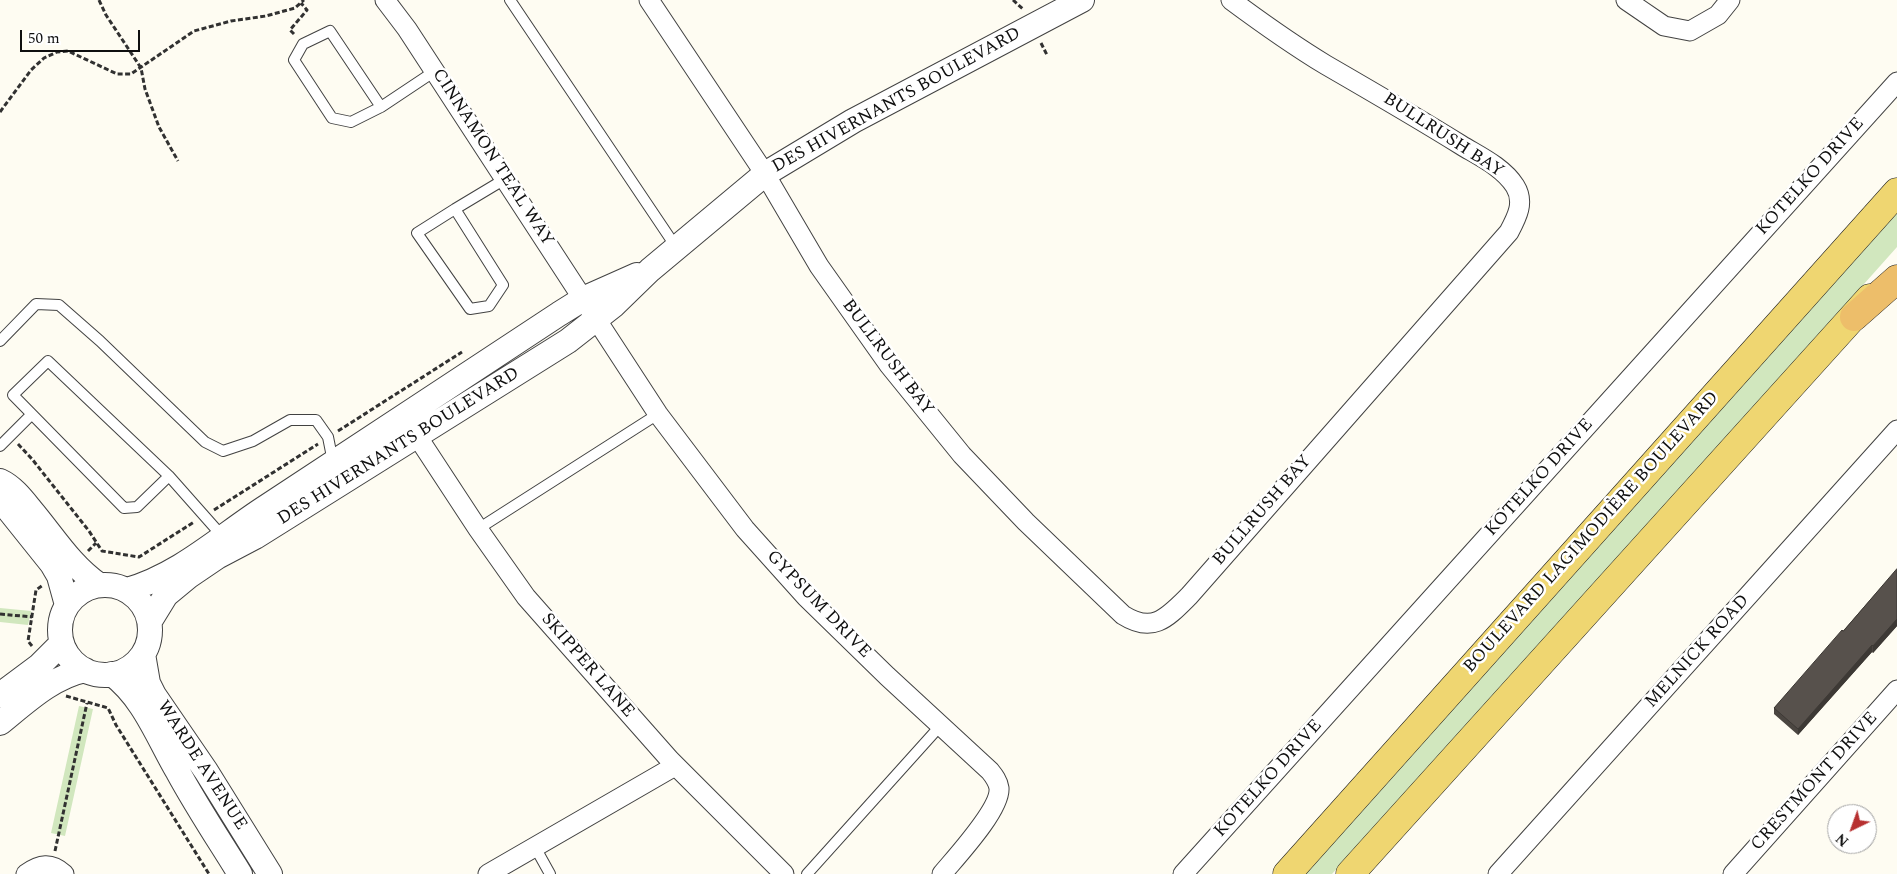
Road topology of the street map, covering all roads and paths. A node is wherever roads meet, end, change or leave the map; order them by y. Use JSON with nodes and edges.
{"nodes":[{"id":1,"x":99,"y":0,"type":"edge"},
{"id":2,"x":385,"y":0,"type":"edge"},
{"id":3,"x":510,"y":0,"type":"edge"},
{"id":4,"x":649,"y":0,"type":"edge"},
{"id":5,"x":1082,"y":0,"type":"edge"},
{"id":6,"x":1232,"y":0,"type":"edge"},
{"id":7,"x":1626,"y":0,"type":"edge"},
{"id":8,"x":1730,"y":0,"type":"edge"},
{"id":9,"x":303,"y":1,"type":"edge"},
{"id":10,"x":294,"y":34,"type":"dead end"},
{"id":11,"x":141,"y":68,"type":"junction"},
{"id":12,"x":435,"y":71,"type":"junction"},
{"id":13,"x":1897,"y":82,"type":"edge"},
{"id":14,"x":381,"y":107,"type":"junction"},
{"id":15,"x":0,"y":112,"type":"edge"},
{"id":16,"x":178,"y":161,"type":"dead end"},
{"id":17,"x":765,"y":174,"type":"junction"},
{"id":18,"x":505,"y":179,"type":"junction"},
{"id":19,"x":1897,"y":192,"type":"edge"},
{"id":20,"x":455,"y":209,"type":"junction"},
{"id":21,"x":676,"y":247,"type":"junction"},
{"id":22,"x":1897,"y":268,"type":"edge"},
{"id":23,"x":650,"y":270,"type":"junction"},
{"id":24,"x":1897,"y":279,"type":"edge"},
{"id":25,"x":583,"y":299,"type":"junction"},
{"id":26,"x":1854,"y":317,"type":"junction"},
{"id":27,"x":596,"y":319,"type":"junction"},
{"id":28,"x":0,"y":341,"type":"edge"},
{"id":29,"x":658,"y":414,"type":"junction"},
{"id":30,"x":31,"y":415,"type":"junction"},
{"id":31,"x":1897,"y":430,"type":"edge"},
{"id":32,"x":10,"y":436,"type":"junction"},
{"id":33,"x":418,"y":436,"type":"junction"},
{"id":34,"x":0,"y":446,"type":"edge"},
{"id":35,"x":333,"y":463,"type":"junction"},
{"id":36,"x":169,"y":476,"type":"junction"},
{"id":37,"x":0,"y":481,"type":"edge"},
{"id":38,"x":0,"y":499,"type":"edge"},
{"id":39,"x":478,"y":528,"type":"junction"},
{"id":40,"x":223,"y":537,"type":"junction"},
{"id":41,"x":96,"y":543,"type":"dead end"},
{"id":42,"x":99,"y":585,"type":"junction"},
{"id":43,"x":127,"y":590,"type":"junction"},
{"id":44,"x":67,"y":605,"type":"junction"},
{"id":45,"x":0,"y":614,"type":"edge"},
{"id":46,"x":32,"y":617,"type":"dead end"},
{"id":47,"x":149,"y":620,"type":"junction"},
{"id":48,"x":62,"y":643,"type":"junction"},
{"id":49,"x":143,"y":654,"type":"junction"},
{"id":50,"x":85,"y":670,"type":"junction"},
{"id":51,"x":112,"y":674,"type":"junction"},
{"id":52,"x":1897,"y":690,"type":"edge"},
{"id":53,"x":0,"y":695,"type":"edge"},
{"id":54,"x":67,"y":697,"type":"dead end"},
{"id":55,"x":87,"y":703,"type":"junction"},
{"id":56,"x":0,"y":723,"type":"edge"},
{"id":57,"x":941,"y":725,"type":"junction"},
{"id":58,"x":675,"y":766,"type":"junction"},
{"id":59,"x":535,"y":847,"type":"junction"},
{"id":60,"x":58,"y":870,"type":"edge"},
{"id":61,"x":26,"y":874,"type":"edge"},
{"id":62,"x":209,"y":874,"type":"edge"},
{"id":63,"x":240,"y":874,"type":"edge"},
{"id":64,"x":270,"y":874,"type":"edge"},
{"id":65,"x":488,"y":874,"type":"edge"},
{"id":66,"x":550,"y":874,"type":"edge"},
{"id":67,"x":784,"y":874,"type":"edge"},
{"id":68,"x":807,"y":874,"type":"edge"},
{"id":69,"x":942,"y":874,"type":"edge"},
{"id":70,"x":1183,"y":874,"type":"edge"},
{"id":71,"x":1288,"y":874,"type":"edge"},
{"id":72,"x":1350,"y":874,"type":"edge"},
{"id":73,"x":1498,"y":874,"type":"edge"},
{"id":74,"x":1733,"y":874,"type":"edge"}],
"edges":[{"from":1,"to":11,"type":"path"},
{"from":2,"to":12,"type":"street","name":"CINNAMON TEAL WAY"},
{"from":3,"to":21,"type":"lane"},
{"from":4,"to":17,"type":"street"},
{"from":5,"to":17,"type":"street","name":"DES HIVERNANTS BOULEVARD"},
{"from":6,"to":17,"type":"street","name":"BULLRUSH BAY"},
{"from":7,"to":8,"type":"street"},
{"from":9,"to":10,"type":"path"},
{"from":9,"to":11,"type":"path"},
{"from":11,"to":15,"type":"path"},
{"from":11,"to":16,"type":"path"},
{"from":12,"to":14,"type":"lane"},
{"from":12,"to":18,"type":"street","name":"CINNAMON TEAL WAY"},
{"from":13,"to":70,"type":"street","name":"KOTELKO DRIVE"},
{"from":14,"to":14,"type":"lane"},
{"from":17,"to":21,"type":"street","name":"DES HIVERNANTS BOULEVARD"},
{"from":18,"to":20,"type":"lane"},
{"from":18,"to":25,"type":"street","name":"CINNAMON TEAL WAY"},
{"from":19,"to":71,"type":"main road","name":"BOULEVARD LAGIMODIÈRE BOULEVARD"},
{"from":20,"to":20,"type":"lane"},
{"from":21,"to":23,"type":"street","name":"DES HIVERNANTS BOULEVARD"},
{"from":22,"to":26,"type":"main road"},
{"from":23,"to":25,"type":"street","name":"DES HIVERNANTS BOULEVARD"},
{"from":23,"to":27,"type":"street","name":"DES HIVERNANTS BOULEVARD"},
{"from":24,"to":26,"type":"highway"},
{"from":25,"to":27,"type":"street","name":"CINNAMON TEAL WAY"},
{"from":25,"to":35,"type":"street","name":"DES HIVERNANTS BOULEVARD"},
{"from":26,"to":72,"type":"main road"},
{"from":27,"to":29,"type":"street","name":"GYPSUM DRIVE"},
{"from":27,"to":33,"type":"street","name":"DES HIVERNANTS BOULEVARD"},
{"from":28,"to":35,"type":"lane"},
{"from":29,"to":39,"type":"lane"},
{"from":29,"to":57,"type":"street","name":"GYPSUM DRIVE"},
{"from":30,"to":32,"type":"lane"},
{"from":30,"to":36,"type":"lane"},
{"from":30,"to":36,"type":"lane"},
{"from":31,"to":73,"type":"street","name":"MELNICK ROAD"},
{"from":32,"to":34,"type":"lane"},
{"from":32,"to":41,"type":"path"},
{"from":33,"to":39,"type":"street","name":"SKIPPER LANE"},
{"from":33,"to":47,"type":"street","name":"DES HIVERNANTS BOULEVARD"},
{"from":35,"to":40,"type":"street","name":"DES HIVERNANTS BOULEVARD"},
{"from":36,"to":40,"type":"lane"},
{"from":37,"to":42,"type":"street"},
{"from":38,"to":44,"type":"street"},
{"from":39,"to":58,"type":"street","name":"SKIPPER LANE"},
{"from":40,"to":43,"type":"street","name":"DES HIVERNANTS BOULEVARD"},
{"from":42,"to":43,"type":"street"},
{"from":42,"to":44,"type":"street"},
{"from":43,"to":47,"type":"street"},
{"from":44,"to":48,"type":"street"},
{"from":45,"to":46,"type":"path"},
{"from":47,"to":49,"type":"street"},
{"from":48,"to":50,"type":"street"},
{"from":48,"to":53,"type":"street"},
{"from":49,"to":51,"type":"street"},
{"from":49,"to":64,"type":"street","name":"WARDE AVENUE"},
{"from":50,"to":51,"type":"street"},
{"from":50,"to":56,"type":"street"},
{"from":51,"to":63,"type":"street","name":"WARDE AVENUE"},
{"from":52,"to":74,"type":"street","name":"CRESTMONT DRIVE"},
{"from":54,"to":55,"type":"path"},
{"from":55,"to":60,"type":"path"},
{"from":55,"to":62,"type":"path"},
{"from":57,"to":68,"type":"lane"},
{"from":57,"to":69,"type":"street","name":"GYPSUM DRIVE"},
{"from":58,"to":59,"type":"street"},
{"from":58,"to":67,"type":"street","name":"SKIPPER LANE"},
{"from":59,"to":65,"type":"street"},
{"from":59,"to":66,"type":"lane"},
{"from":60,"to":61,"type":"street"}]}
